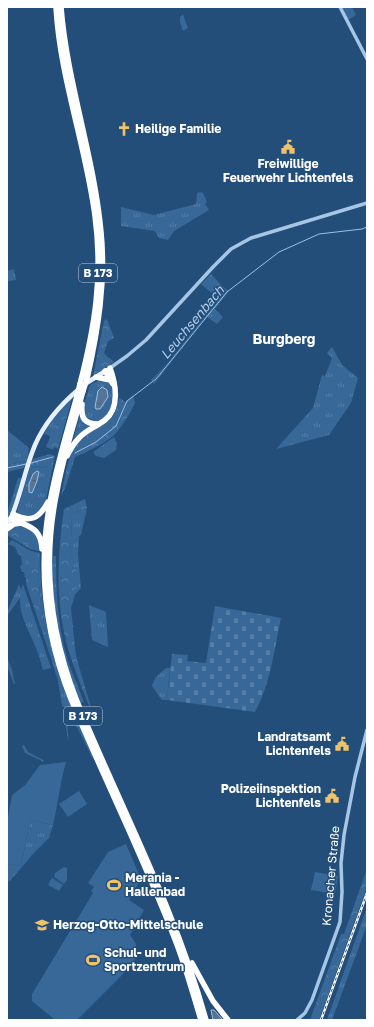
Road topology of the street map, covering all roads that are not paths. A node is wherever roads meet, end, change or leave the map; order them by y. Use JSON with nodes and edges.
{"nodes":[{"id":1,"x":56,"y":7,"type":"edge"},
{"id":2,"x":60,"y":7,"type":"edge"},
{"id":3,"x":340,"y":7,"type":"edge"},
{"id":4,"x":367,"y":59,"type":"edge"},
{"id":5,"x":84,"y":144,"type":"junction"},
{"id":6,"x":87,"y":160,"type":"junction"},
{"id":7,"x":367,"y":203,"type":"edge"},
{"id":8,"x":107,"y":370,"type":"junction"},
{"id":9,"x":96,"y":377,"type":"junction"},
{"id":10,"x":112,"y":382,"type":"junction"},
{"id":11,"x":83,"y":391,"type":"junction"},
{"id":12,"x":98,"y":424,"type":"junction"},
{"id":13,"x":62,"y":466,"type":"junction"},
{"id":14,"x":52,"y":492,"type":"junction"},
{"id":15,"x":12,"y":516,"type":"junction"},
{"id":16,"x":22,"y":523,"type":"junction"},
{"id":17,"x":7,"y":528,"type":"edge"},
{"id":18,"x":44,"y":569,"type":"junction"},
{"id":19,"x":367,"y":730,"type":"edge"},
{"id":20,"x":181,"y":943,"type":"junction"},
{"id":21,"x":201,"y":1020,"type":"edge"},
{"id":22,"x":206,"y":1020,"type":"edge"},
{"id":23,"x":228,"y":1020,"type":"edge"},
{"id":24,"x":298,"y":1020,"type":"edge"}],
"edges":[{"from":1,"to":5,"type":"highway","number":"B 173"},
{"from":2,"to":5,"type":"highway","number":"B 173"},
{"from":3,"to":4,"type":"street"},
{"from":5,"to":6,"type":"highway","number":"B 173"},
{"from":6,"to":11,"type":"highway","number":"B 173","bridge":true},
{"from":6,"to":14,"type":"highway","number":"B 173","bridge":true},
{"from":7,"to":8,"type":"street"},
{"from":8,"to":9,"type":"main road"},
{"from":8,"to":10,"type":"highway"},
{"from":9,"to":10,"type":"highway"},
{"from":9,"to":15,"type":"main road"},
{"from":10,"to":12,"type":"highway"},
{"from":11,"to":12,"type":"highway"},
{"from":11,"to":13,"type":"highway","number":"B 173"},
{"from":12,"to":13,"type":"highway"},
{"from":13,"to":20,"type":"highway","number":"B 173"},
{"from":14,"to":15,"type":"highway"},
{"from":14,"to":18,"type":"highway","number":"B 173"},
{"from":15,"to":16,"type":"highway"},
{"from":15,"to":17,"type":"main road"},
{"from":16,"to":17,"type":"highway"},
{"from":16,"to":18,"type":"highway"},
{"from":18,"to":21,"type":"highway","number":"B 173"},
{"from":19,"to":24,"type":"street","name":"Kronacher Straße"},
{"from":20,"to":22,"type":"highway","number":"B 173"},
{"from":20,"to":23,"type":"highway"}]}
